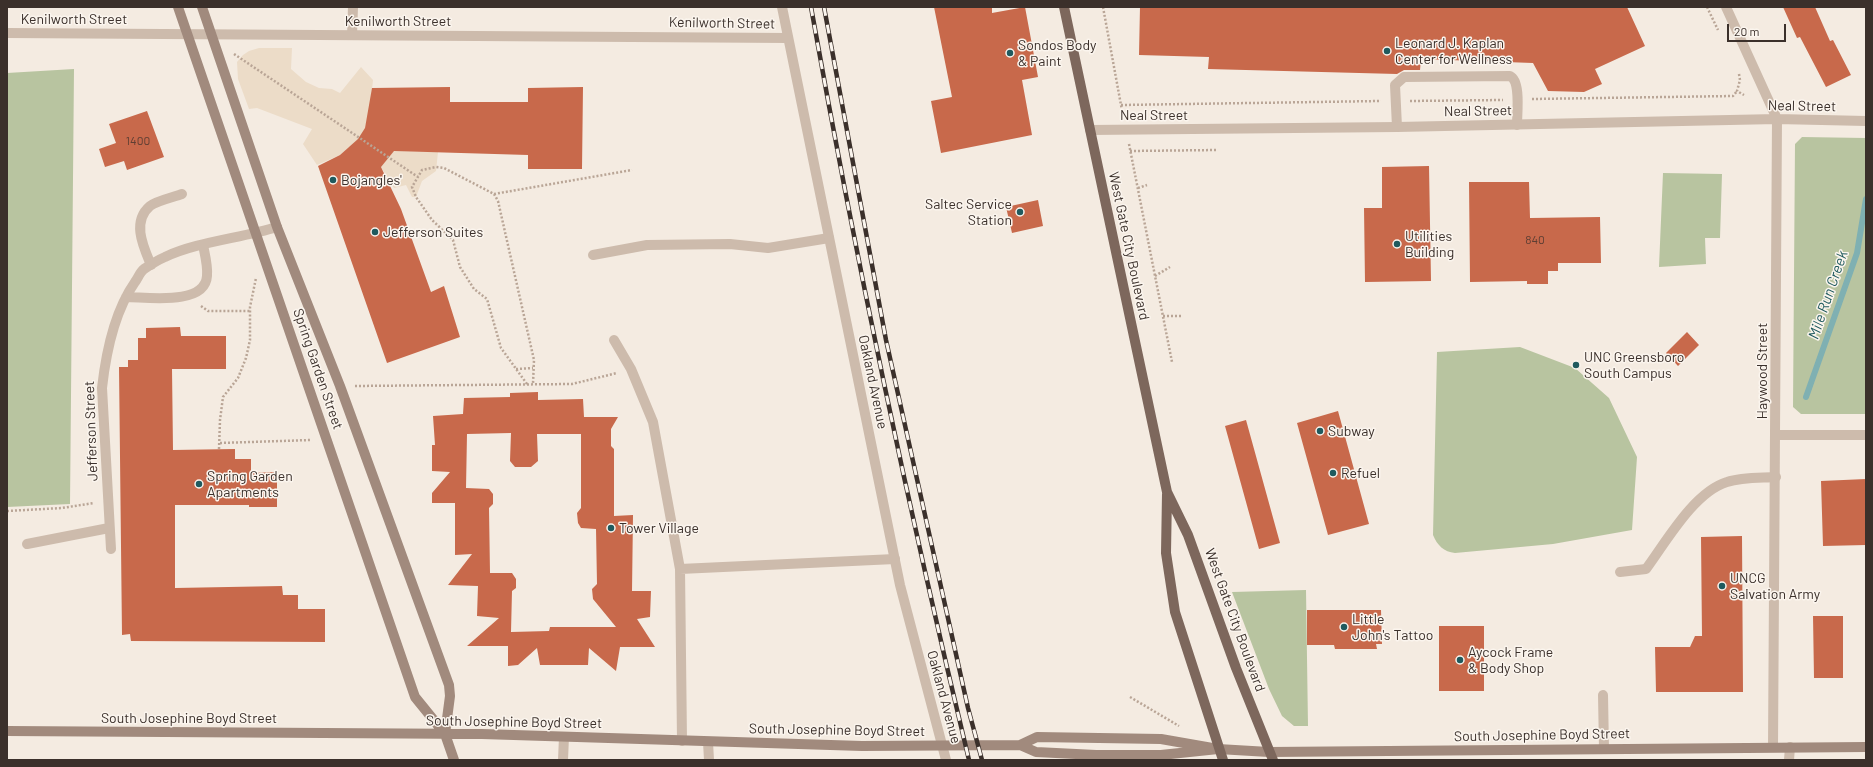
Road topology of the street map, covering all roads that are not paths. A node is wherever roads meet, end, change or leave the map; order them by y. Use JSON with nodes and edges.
{"nodes":[{"id":1,"x":178,"y":7,"type":"edge"},
{"id":2,"x":202,"y":7,"type":"edge"},
{"id":3,"x":353,"y":7,"type":"edge"},
{"id":4,"x":782,"y":7,"type":"edge"},
{"id":5,"x":1064,"y":7,"type":"edge"},
{"id":6,"x":1726,"y":7,"type":"edge"},
{"id":7,"x":7,"y":33,"type":"edge"},
{"id":8,"x":211,"y":33,"type":"junction"},
{"id":9,"x":187,"y":34,"type":"junction"},
{"id":10,"x":352,"y":34,"type":"junction"},
{"id":11,"x":788,"y":38,"type":"junction"},
{"id":12,"x":1777,"y":119,"type":"junction"},
{"id":13,"x":1866,"y":122,"type":"edge"},
{"id":14,"x":1517,"y":125,"type":"junction"},
{"id":15,"x":1397,"y":127,"type":"junction"},
{"id":16,"x":1090,"y":130,"type":"junction"},
{"id":17,"x":182,"y":194,"type":"dead end"},
{"id":18,"x":277,"y":227,"type":"junction"},
{"id":19,"x":256,"y":234,"type":"junction"},
{"id":20,"x":829,"y":238,"type":"junction"},
{"id":21,"x":203,"y":245,"type":"junction"},
{"id":22,"x":593,"y":255,"type":"dead end"},
{"id":23,"x":151,"y":265,"type":"junction"},
{"id":24,"x":126,"y":297,"type":"junction"},
{"id":25,"x":614,"y":340,"type":"dead end"},
{"id":26,"x":1866,"y":435,"type":"edge"},
{"id":27,"x":1776,"y":436,"type":"junction"},
{"id":28,"x":1776,"y":476,"type":"junction"},
{"id":29,"x":1167,"y":492,"type":"junction"},
{"id":30,"x":109,"y":528,"type":"junction"},
{"id":31,"x":26,"y":544,"type":"dead end"},
{"id":32,"x":111,"y":549,"type":"dead end"},
{"id":33,"x":895,"y":559,"type":"junction"},
{"id":34,"x":680,"y":569,"type":"junction"},
{"id":35,"x":1620,"y":572,"type":"dead end"},
{"id":36,"x":1603,"y":695,"type":"dead end"},
{"id":37,"x":7,"y":731,"type":"edge"},
{"id":38,"x":445,"y":734,"type":"junction"},
{"id":39,"x":564,"y":737,"type":"junction"},
{"id":40,"x":682,"y":741,"type":"junction"},
{"id":41,"x":708,"y":742,"type":"junction"},
{"id":42,"x":942,"y":745,"type":"junction"},
{"id":43,"x":1020,"y":745,"type":"junction"},
{"id":44,"x":1773,"y":746,"type":"junction"},
{"id":45,"x":1790,"y":747,"type":"junction"},
{"id":46,"x":1866,"y":747,"type":"edge"},
{"id":47,"x":1218,"y":749,"type":"junction"},
{"id":48,"x":1604,"y":749,"type":"junction"},
{"id":49,"x":1271,"y":756,"type":"edge"},
{"id":50,"x":454,"y":760,"type":"edge"},
{"id":51,"x":563,"y":760,"type":"edge"},
{"id":52,"x":709,"y":760,"type":"edge"},
{"id":53,"x":946,"y":760,"type":"edge"},
{"id":54,"x":1223,"y":760,"type":"edge"},
{"id":55,"x":1789,"y":760,"type":"edge"}],
"edges":[{"from":1,"to":9,"type":"main road","name":"Spring Garden Street"},
{"from":2,"to":8,"type":"main road","name":"Spring Garden Street"},
{"from":3,"to":10,"type":"street"},
{"from":4,"to":11,"type":"street","name":"Oakland Avenue"},
{"from":5,"to":16,"type":"main road","name":"West Gate City Boulevard"},
{"from":6,"to":12,"type":"street","name":"Haywood Street"},
{"from":7,"to":9,"type":"street","name":"Kenilworth Street"},
{"from":8,"to":9,"type":"street","name":"Kenilworth Street"},
{"from":8,"to":10,"type":"street","name":"Kenilworth Street"},
{"from":8,"to":18,"type":"main road","name":"Spring Garden Street"},
{"from":9,"to":19,"type":"main road","name":"Spring Garden Street"},
{"from":10,"to":11,"type":"street","name":"Kenilworth Street"},
{"from":11,"to":20,"type":"street","name":"Oakland Avenue"},
{"from":12,"to":13,"type":"street","name":"Neal Street"},
{"from":12,"to":14,"type":"street","name":"Neal Street"},
{"from":12,"to":27,"type":"street","name":"Haywood Street"},
{"from":14,"to":15,"type":"street","name":"Neal Street"},
{"from":14,"to":15,"type":"street"},
{"from":15,"to":16,"type":"street","name":"Neal Street"},
{"from":16,"to":29,"type":"main road","name":"West Gate City Boulevard"},
{"from":17,"to":23,"type":"street"},
{"from":18,"to":19,"type":"street","name":"Jefferson Street"},
{"from":18,"to":38,"type":"main road","name":"Spring Garden Street"},
{"from":19,"to":21,"type":"street","name":"Jefferson Street"},
{"from":19,"to":38,"type":"main road","name":"Spring Garden Street"},
{"from":20,"to":22,"type":"street"},
{"from":20,"to":33,"type":"street","name":"Oakland Avenue"},
{"from":21,"to":23,"type":"street","name":"Jefferson Street"},
{"from":21,"to":24,"type":"street"},
{"from":23,"to":24,"type":"street","name":"Jefferson Street"},
{"from":24,"to":30,"type":"street","name":"Jefferson Street"},
{"from":25,"to":34,"type":"street"},
{"from":26,"to":27,"type":"street"},
{"from":27,"to":28,"type":"street","name":"Haywood Street"},
{"from":28,"to":35,"type":"street"},
{"from":28,"to":44,"type":"street","name":"Haywood Street"},
{"from":29,"to":47,"type":"main road","name":"West Gate City Boulevard"},
{"from":29,"to":49,"type":"main road","name":"West Gate City Boulevard"},
{"from":30,"to":31,"type":"street"},
{"from":30,"to":32,"type":"street","name":"Jefferson Street"},
{"from":33,"to":34,"type":"street"},
{"from":33,"to":42,"type":"street","name":"Oakland Avenue"},
{"from":34,"to":40,"type":"street"},
{"from":36,"to":48,"type":"street"},
{"from":37,"to":38,"type":"main road","name":"South Josephine Boyd Street"},
{"from":38,"to":39,"type":"main road","name":"South Josephine Boyd Street"},
{"from":38,"to":50,"type":"main road","name":"Spring Garden Street"},
{"from":39,"to":40,"type":"main road","name":"South Josephine Boyd Street"},
{"from":39,"to":51,"type":"street"},
{"from":40,"to":41,"type":"main road","name":"South Josephine Boyd Street"},
{"from":41,"to":42,"type":"main road","name":"South Josephine Boyd Street"},
{"from":41,"to":52,"type":"street"},
{"from":42,"to":43,"type":"main road","name":"South Josephine Boyd Street"},
{"from":42,"to":53,"type":"street","name":"Oakland Avenue"},
{"from":43,"to":47,"type":"main road","name":"South Josephine Boyd Street"},
{"from":43,"to":47,"type":"main road","name":"South Josephine Boyd Street"},
{"from":44,"to":45,"type":"main road","name":"South Josephine Boyd Street"},
{"from":44,"to":48,"type":"main road","name":"South Josephine Boyd Street"},
{"from":45,"to":46,"type":"main road","name":"South Josephine Boyd Street"},
{"from":45,"to":55,"type":"street"},
{"from":47,"to":49,"type":"main road","name":"South Josephine Boyd Street"},
{"from":47,"to":54,"type":"main road","name":"West Gate City Boulevard"},
{"from":48,"to":49,"type":"main road","name":"South Josephine Boyd Street"}]}
